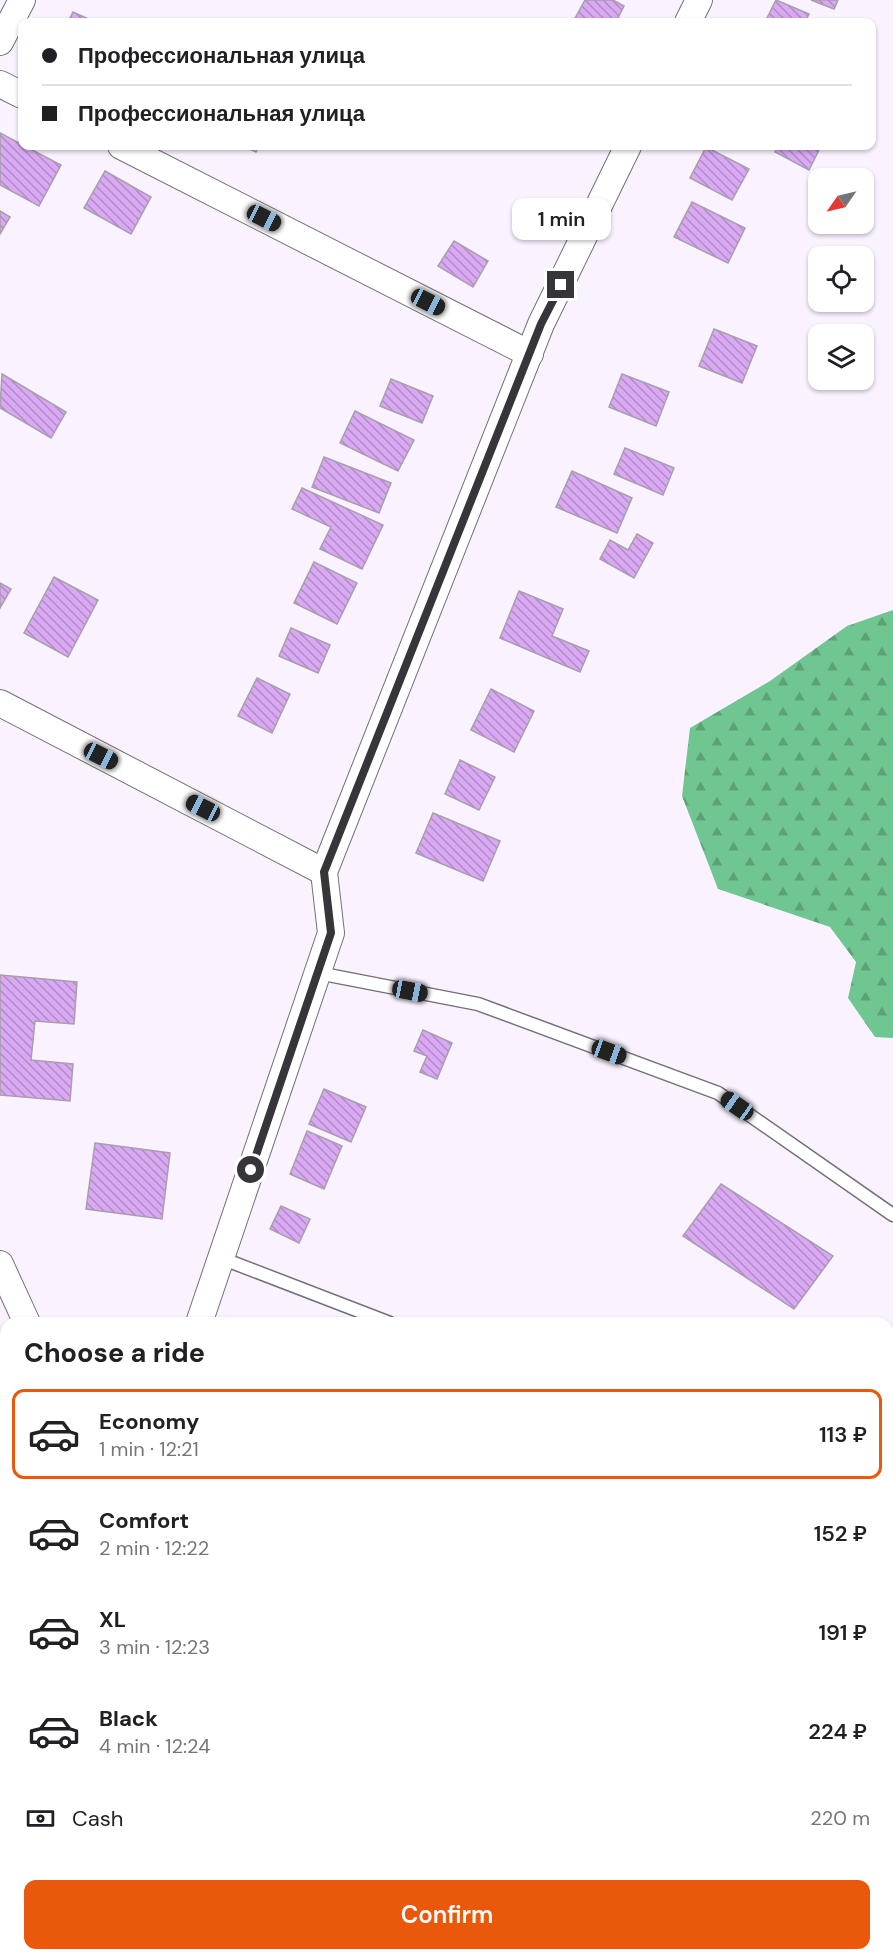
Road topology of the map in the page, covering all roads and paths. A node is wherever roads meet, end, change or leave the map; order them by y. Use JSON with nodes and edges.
{"nodes":[{"id":1,"x":22,"y":0,"type":"edge"},
{"id":2,"x":699,"y":0,"type":"edge"},
{"id":3,"x":690,"y":18,"type":"edge"},
{"id":4,"x":0,"y":42,"type":"edge"},
{"id":5,"x":0,"y":84,"type":"edge"},
{"id":6,"x":18,"y":93,"type":"edge"},
{"id":7,"x":129,"y":150,"type":"edge"},
{"id":8,"x":626,"y":150,"type":"edge"},
{"id":9,"x":530,"y":354,"type":"junction"},
{"id":10,"x":0,"y":703,"type":"edge"},
{"id":11,"x":324,"y":872,"type":"junction"},
{"id":12,"x":318,"y":973,"type":"junction"},
{"id":13,"x":893,"y":1215,"type":"edge"},
{"id":14,"x":221,"y":1258,"type":"junction"},
{"id":15,"x":0,"y":1264,"type":"edge"},
{"id":16,"x":24,"y":1317,"type":"edge"},
{"id":17,"x":201,"y":1317,"type":"edge"},
{"id":18,"x":374,"y":1317,"type":"edge"}],
"edges":[{"from":1,"to":4,"type":"street"},
{"from":2,"to":3,"type":"street"},
{"from":5,"to":6,"type":"street"},
{"from":7,"to":9,"type":"street"},
{"from":8,"to":9,"type":"street"},
{"from":9,"to":11,"type":"street"},
{"from":10,"to":11,"type":"street"},
{"from":11,"to":12,"type":"street"},
{"from":12,"to":13,"type":"lane"},
{"from":12,"to":14,"type":"street"},
{"from":14,"to":17,"type":"street"},
{"from":14,"to":18,"type":"lane"},
{"from":15,"to":16,"type":"street"}]}
